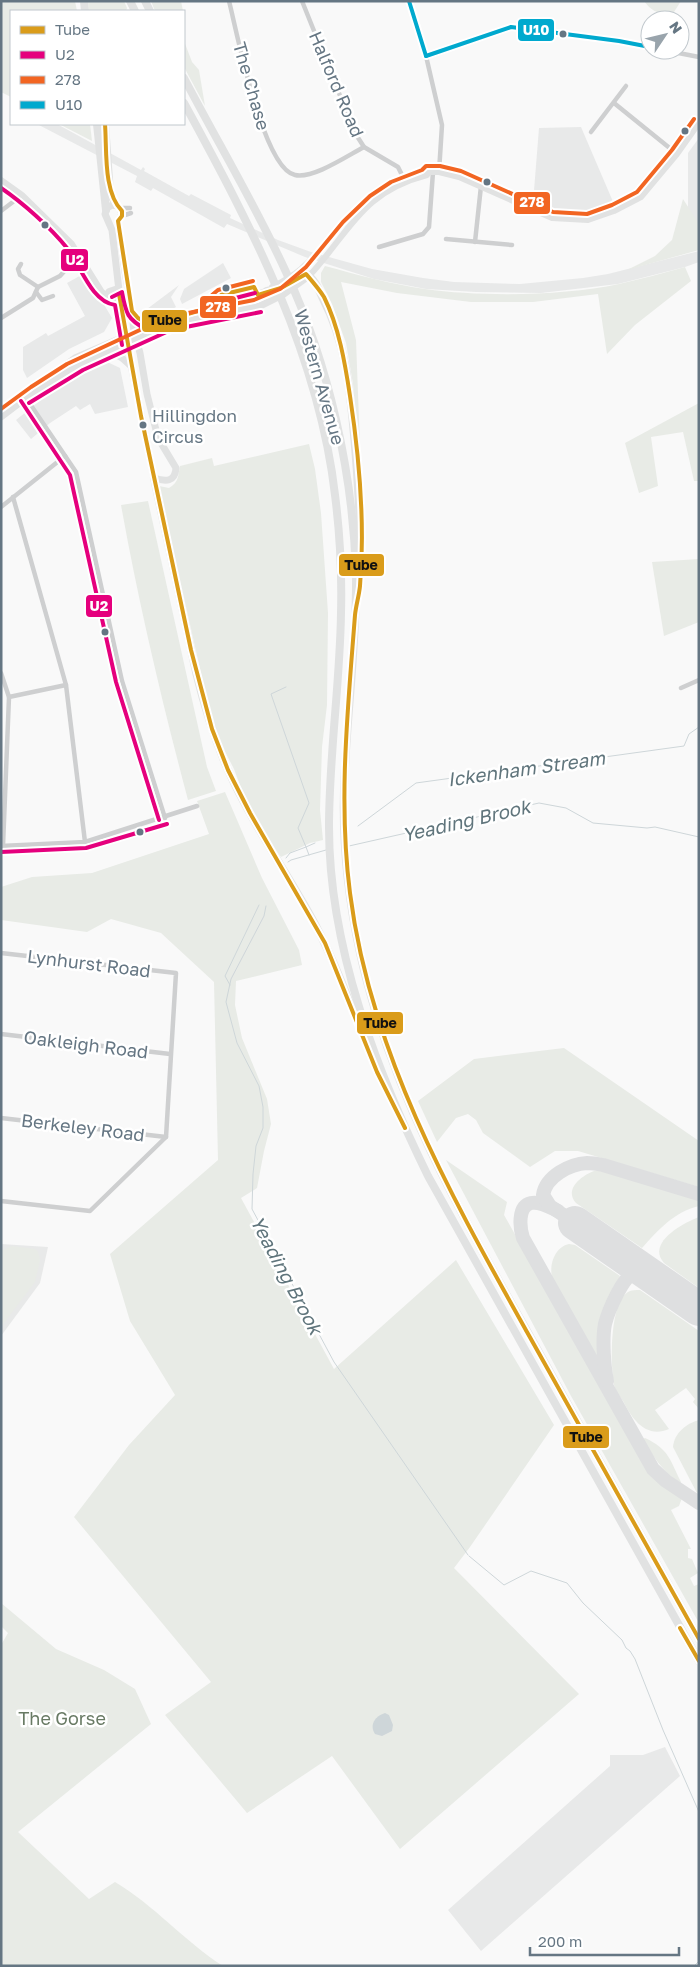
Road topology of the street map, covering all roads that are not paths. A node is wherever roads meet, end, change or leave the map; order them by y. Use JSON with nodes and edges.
{"nodes":[{"id":1,"x":229,"y":1,"type":"edge"},
{"id":2,"x":302,"y":1,"type":"edge"},
{"id":3,"x":409,"y":1,"type":"edge"},
{"id":4,"x":640,"y":45,"type":"edge"},
{"id":5,"x":426,"y":56,"type":"junction"},
{"id":6,"x":185,"y":80,"type":"edge"},
{"id":7,"x":626,"y":86,"type":"dead end"},
{"id":8,"x":614,"y":103,"type":"junction"},
{"id":9,"x":185,"y":105,"type":"edge"},
{"id":10,"x":699,"y":123,"type":"edge"},
{"id":11,"x":98,"y":125,"type":"edge"},
{"id":12,"x":105,"y":125,"type":"edge"},
{"id":13,"x":591,"y":132,"type":"dead end"},
{"id":14,"x":102,"y":134,"type":"junction"},
{"id":15,"x":364,"y":147,"type":"junction"},
{"id":16,"x":677,"y":154,"type":"junction"},
{"id":17,"x":433,"y":172,"type":"junction"},
{"id":18,"x":403,"y":177,"type":"junction"},
{"id":19,"x":105,"y":178,"type":"junction"},
{"id":20,"x":1,"y":180,"type":"edge"},
{"id":21,"x":481,"y":186,"type":"junction"},
{"id":22,"x":22,"y":195,"type":"junction"},
{"id":23,"x":118,"y":206,"type":"junction"},
{"id":24,"x":106,"y":210,"type":"junction"},
{"id":25,"x":1,"y":211,"type":"edge"},
{"id":26,"x":120,"y":218,"type":"junction"},
{"id":27,"x":108,"y":220,"type":"junction"},
{"id":28,"x":446,"y":239,"type":"dead end"},
{"id":29,"x":475,"y":242,"type":"junction"},
{"id":30,"x":512,"y":245,"type":"dead end"},
{"id":31,"x":379,"y":246,"type":"dead end"},
{"id":32,"x":82,"y":258,"type":"junction"},
{"id":33,"x":21,"y":264,"type":"dead end"},
{"id":34,"x":309,"y":276,"type":"junction"},
{"id":35,"x":297,"y":279,"type":"junction"},
{"id":36,"x":118,"y":288,"type":"junction"},
{"id":37,"x":37,"y":290,"type":"junction"},
{"id":38,"x":267,"y":291,"type":"joint"},
{"id":39,"x":108,"y":294,"type":"junction"},
{"id":40,"x":53,"y":296,"type":"dead end"},
{"id":41,"x":120,"y":299,"type":"junction"},
{"id":42,"x":132,"y":312,"type":"junction"},
{"id":43,"x":1,"y":318,"type":"edge"},
{"id":44,"x":150,"y":325,"type":"junction"},
{"id":45,"x":125,"y":336,"type":"junction"},
{"id":46,"x":134,"y":336,"type":"junction"},
{"id":47,"x":128,"y":344,"type":"junction"},
{"id":48,"x":110,"y":351,"type":"junction"},
{"id":49,"x":132,"y":367,"type":"junction"},
{"id":50,"x":26,"y":398,"type":"junction"},
{"id":51,"x":1,"y":417,"type":"edge"},
{"id":52,"x":65,"y":456,"type":"junction"},
{"id":53,"x":154,"y":478,"type":"junction"},
{"id":54,"x":13,"y":497,"type":"junction"},
{"id":55,"x":1,"y":507,"type":"edge"},
{"id":56,"x":356,"y":612,"type":"junction"},
{"id":57,"x":1,"y":673,"type":"edge"},
{"id":58,"x":699,"y":680,"type":"edge"},
{"id":59,"x":66,"y":685,"type":"junction"},
{"id":60,"x":681,"y":688,"type":"dead end"},
{"id":61,"x":9,"y":697,"type":"junction"},
{"id":62,"x":197,"y":806,"type":"dead end"},
{"id":63,"x":165,"y":818,"type":"junction"},
{"id":64,"x":85,"y":842,"type":"junction"},
{"id":65,"x":2,"y":846,"type":"edge"},
{"id":66,"x":1,"y":953,"type":"edge"},
{"id":67,"x":1,"y":1034,"type":"edge"},
{"id":68,"x":170,"y":1054,"type":"junction"},
{"id":69,"x":1,"y":1118,"type":"edge"},
{"id":70,"x":400,"y":1118,"type":"junction"},
{"id":71,"x":166,"y":1137,"type":"junction"},
{"id":72,"x":1,"y":1201,"type":"edge"},
{"id":73,"x":699,"y":1639,"type":"edge"},
{"id":74,"x":699,"y":1661,"type":"edge"}],
"edges":[{"from":1,"to":15,"type":"street","name":"The Chase"},
{"from":2,"to":15,"type":"street","name":"Halford Road"},
{"from":3,"to":5,"type":"street"},
{"from":4,"to":5,"type":"street"},
{"from":5,"to":17,"type":"street"},
{"from":6,"to":56,"type":"highway","name":"Western Avenue"},
{"from":7,"to":8,"type":"street"},
{"from":8,"to":13,"type":"street"},
{"from":8,"to":16,"type":"street"},
{"from":9,"to":70,"type":"highway","name":"Western Avenue"},
{"from":10,"to":16,"type":"main road"},
{"from":11,"to":14,"type":"highway"},
{"from":12,"to":14,"type":"highway"},
{"from":14,"to":19,"type":"highway"},
{"from":15,"to":18,"type":"street","name":"Halford Road"},
{"from":16,"to":21,"type":"main road"},
{"from":17,"to":18,"type":"main road"},
{"from":17,"to":21,"type":"main road"},
{"from":17,"to":31,"type":"street"},
{"from":17,"to":34,"type":"main road"},
{"from":18,"to":35,"type":"main road"},
{"from":19,"to":23,"type":"highway"},
{"from":19,"to":24,"type":"highway"},
{"from":20,"to":22,"type":"main road"},
{"from":21,"to":29,"type":"street"},
{"from":22,"to":25,"type":"street"},
{"from":22,"to":32,"type":"main road"},
{"from":23,"to":24,"type":"main road"},
{"from":23,"to":26,"type":"main road"},
{"from":23,"to":26,"type":"street"},
{"from":24,"to":27,"type":"main road"},
{"from":26,"to":27,"type":"main road"},
{"from":26,"to":42,"type":"main road"},
{"from":27,"to":36,"type":"main road"},
{"from":28,"to":29,"type":"street"},
{"from":29,"to":30,"type":"street"},
{"from":32,"to":37,"type":"street"},
{"from":32,"to":39,"type":"main road"},
{"from":33,"to":37,"type":"street"},
{"from":34,"to":35,"type":"highway"},
{"from":34,"to":56,"type":"highway"},
{"from":35,"to":38,"type":"highway"},
{"from":35,"to":46,"type":"main road"},
{"from":36,"to":39,"type":"main road"},
{"from":36,"to":41,"type":"main road"},
{"from":37,"to":40,"type":"street"},
{"from":37,"to":43,"type":"street"},
{"from":38,"to":44,"type":"main road"},
{"from":39,"to":41,"type":"main road"},
{"from":41,"to":45,"type":"main road"},
{"from":42,"to":44,"type":"main road"},
{"from":42,"to":46,"type":"main road"},
{"from":44,"to":46,"type":"main road"},
{"from":45,"to":46,"type":"main road"},
{"from":45,"to":47,"type":"main road"},
{"from":45,"to":50,"type":"main road"},
{"from":46,"to":47,"type":"main road"},
{"from":46,"to":53,"type":"main road"},
{"from":47,"to":48,"type":"main road"},
{"from":47,"to":49,"type":"main road"},
{"from":48,"to":49,"type":"main road"},
{"from":48,"to":50,"type":"main road"},
{"from":49,"to":53,"type":"main road"},
{"from":50,"to":51,"type":"main road"},
{"from":50,"to":52,"type":"street"},
{"from":52,"to":54,"type":"street"},
{"from":52,"to":63,"type":"street"},
{"from":53,"to":70,"type":"highway"},
{"from":54,"to":55,"type":"street"},
{"from":54,"to":59,"type":"street"},
{"from":56,"to":73,"type":"highway","name":"Western Avenue"},
{"from":57,"to":61,"type":"street"},
{"from":58,"to":60,"type":"street"},
{"from":59,"to":61,"type":"street"},
{"from":59,"to":64,"type":"street"},
{"from":61,"to":65,"type":"street"},
{"from":62,"to":63,"type":"street"},
{"from":63,"to":64,"type":"street"},
{"from":64,"to":65,"type":"street"},
{"from":66,"to":68,"type":"street","name":"Lynhurst Road"},
{"from":67,"to":68,"type":"street","name":"Oakleigh Road"},
{"from":68,"to":71,"type":"street"},
{"from":69,"to":71,"type":"street","name":"Berkeley Road"},
{"from":70,"to":74,"type":"highway","name":"Western Avenue"},
{"from":71,"to":72,"type":"street"}]}
